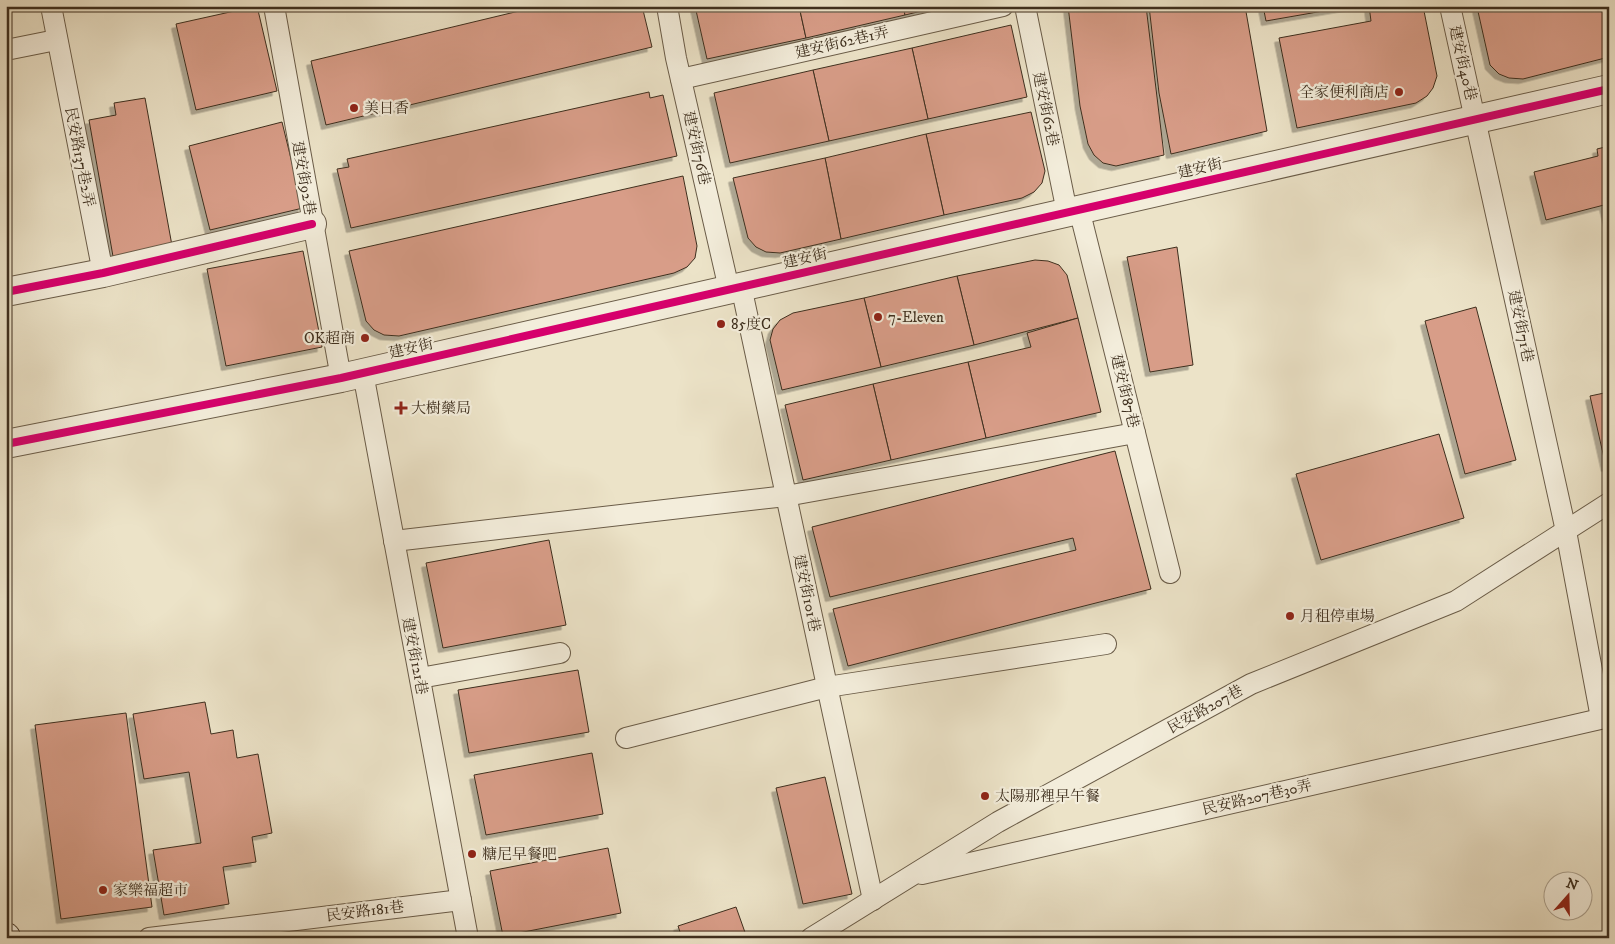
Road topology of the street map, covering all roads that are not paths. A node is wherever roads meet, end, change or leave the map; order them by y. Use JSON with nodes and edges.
{"nodes":[{"id":1,"x":51,"y":6,"type":"edge"},
{"id":2,"x":274,"y":6,"type":"edge"},
{"id":3,"x":667,"y":6,"type":"edge"},
{"id":4,"x":1003,"y":6,"type":"edge"},
{"id":5,"x":1025,"y":6,"type":"edge"},
{"id":6,"x":1450,"y":6,"type":"edge"},
{"id":7,"x":56,"y":40,"type":"junction"},
{"id":8,"x":6,"y":50,"type":"edge"},
{"id":9,"x":681,"y":79,"type":"junction"},
{"id":10,"x":1609,"y":89,"type":"edge"},
{"id":11,"x":1476,"y":120,"type":"junction"},
{"id":12,"x":1073,"y":210,"type":"junction"},
{"id":13,"x":312,"y":224,"type":"junction"},
{"id":14,"x":103,"y":273,"type":"junction"},
{"id":15,"x":735,"y":288,"type":"junction"},
{"id":16,"x":6,"y":292,"type":"edge"},
{"id":17,"x":352,"y":376,"type":"junction"},
{"id":18,"x":1135,"y":433,"type":"junction"},
{"id":19,"x":6,"y":444,"type":"edge"},
{"id":20,"x":786,"y":496,"type":"junction"},
{"id":21,"x":1609,"y":504,"type":"edge"},
{"id":22,"x":1566,"y":531,"type":"junction"},
{"id":23,"x":394,"y":541,"type":"junction"},
{"id":24,"x":1170,"y":573,"type":"dead end"},
{"id":25,"x":1106,"y":644,"type":"dead end"},
{"id":26,"x":560,"y":654,"type":"dead end"},
{"id":27,"x":420,"y":678,"type":"junction"},
{"id":28,"x":828,"y":687,"type":"junction"},
{"id":29,"x":1605,"y":717,"type":"edge"},
{"id":30,"x":626,"y":738,"type":"dead end"},
{"id":31,"x":905,"y":878,"type":"junction"},
{"id":32,"x":461,"y":900,"type":"junction"},
{"id":33,"x":873,"y":900,"type":"junction"},
{"id":34,"x":193,"y":935,"type":"edge"},
{"id":35,"x":149,"y":938,"type":"edge"},
{"id":36,"x":468,"y":938,"type":"edge"},
{"id":37,"x":811,"y":938,"type":"edge"}],
"edges":[{"from":1,"to":7,"type":"lane","name":"民安路137巷2弄"},
{"from":2,"to":13,"type":"lane","name":"建安街92巷"},
{"from":3,"to":9,"type":"lane","name":"建安街76巷"},
{"from":4,"to":9,"type":"lane","name":"建安街62巷1弄"},
{"from":5,"to":12,"type":"lane","name":"建安街62巷"},
{"from":6,"to":11,"type":"lane","name":"建安街40巷"},
{"from":7,"to":8,"type":"lane"},
{"from":7,"to":14,"type":"lane","name":"民安路137巷2弄"},
{"from":9,"to":15,"type":"lane","name":"建安街76巷"},
{"from":10,"to":11,"type":"street","name":"建安街"},
{"from":11,"to":12,"type":"street","name":"建安街"},
{"from":11,"to":22,"type":"lane","name":"建安街71巷"},
{"from":12,"to":15,"type":"street","name":"建安街"},
{"from":12,"to":18,"type":"lane","name":"建安街87巷"},
{"from":13,"to":14,"type":"street"},
{"from":13,"to":17,"type":"lane","name":"建安街92巷"},
{"from":14,"to":16,"type":"street"},
{"from":15,"to":17,"type":"street","name":"建安街"},
{"from":15,"to":20,"type":"lane","name":"建安街101巷"},
{"from":17,"to":19,"type":"street","name":"建安街"},
{"from":17,"to":23,"type":"lane","name":"建安街121巷"},
{"from":18,"to":20,"type":"lane"},
{"from":18,"to":24,"type":"lane","name":"建安街87巷"},
{"from":20,"to":23,"type":"lane"},
{"from":20,"to":28,"type":"lane","name":"建安街101巷"},
{"from":21,"to":22,"type":"lane","name":"民安路207巷"},
{"from":22,"to":29,"type":"lane","name":"建安街71巷"},
{"from":22,"to":31,"type":"lane","name":"民安路207巷"},
{"from":23,"to":27,"type":"lane","name":"建安街121巷"},
{"from":25,"to":28,"type":"lane"},
{"from":26,"to":27,"type":"lane"},
{"from":27,"to":32,"type":"lane","name":"建安街121巷"},
{"from":28,"to":30,"type":"lane"},
{"from":28,"to":33,"type":"lane","name":"建安街101巷"},
{"from":29,"to":31,"type":"lane","name":"民安路207巷30弄"},
{"from":31,"to":33,"type":"lane","name":"民安路207巷"},
{"from":32,"to":34,"type":"lane","name":"民安路181巷"},
{"from":32,"to":36,"type":"lane","name":"建安街121巷"},
{"from":33,"to":37,"type":"lane","name":"民安路207巷"},
{"from":34,"to":35,"type":"lane","name":"民安路181巷"}]}
